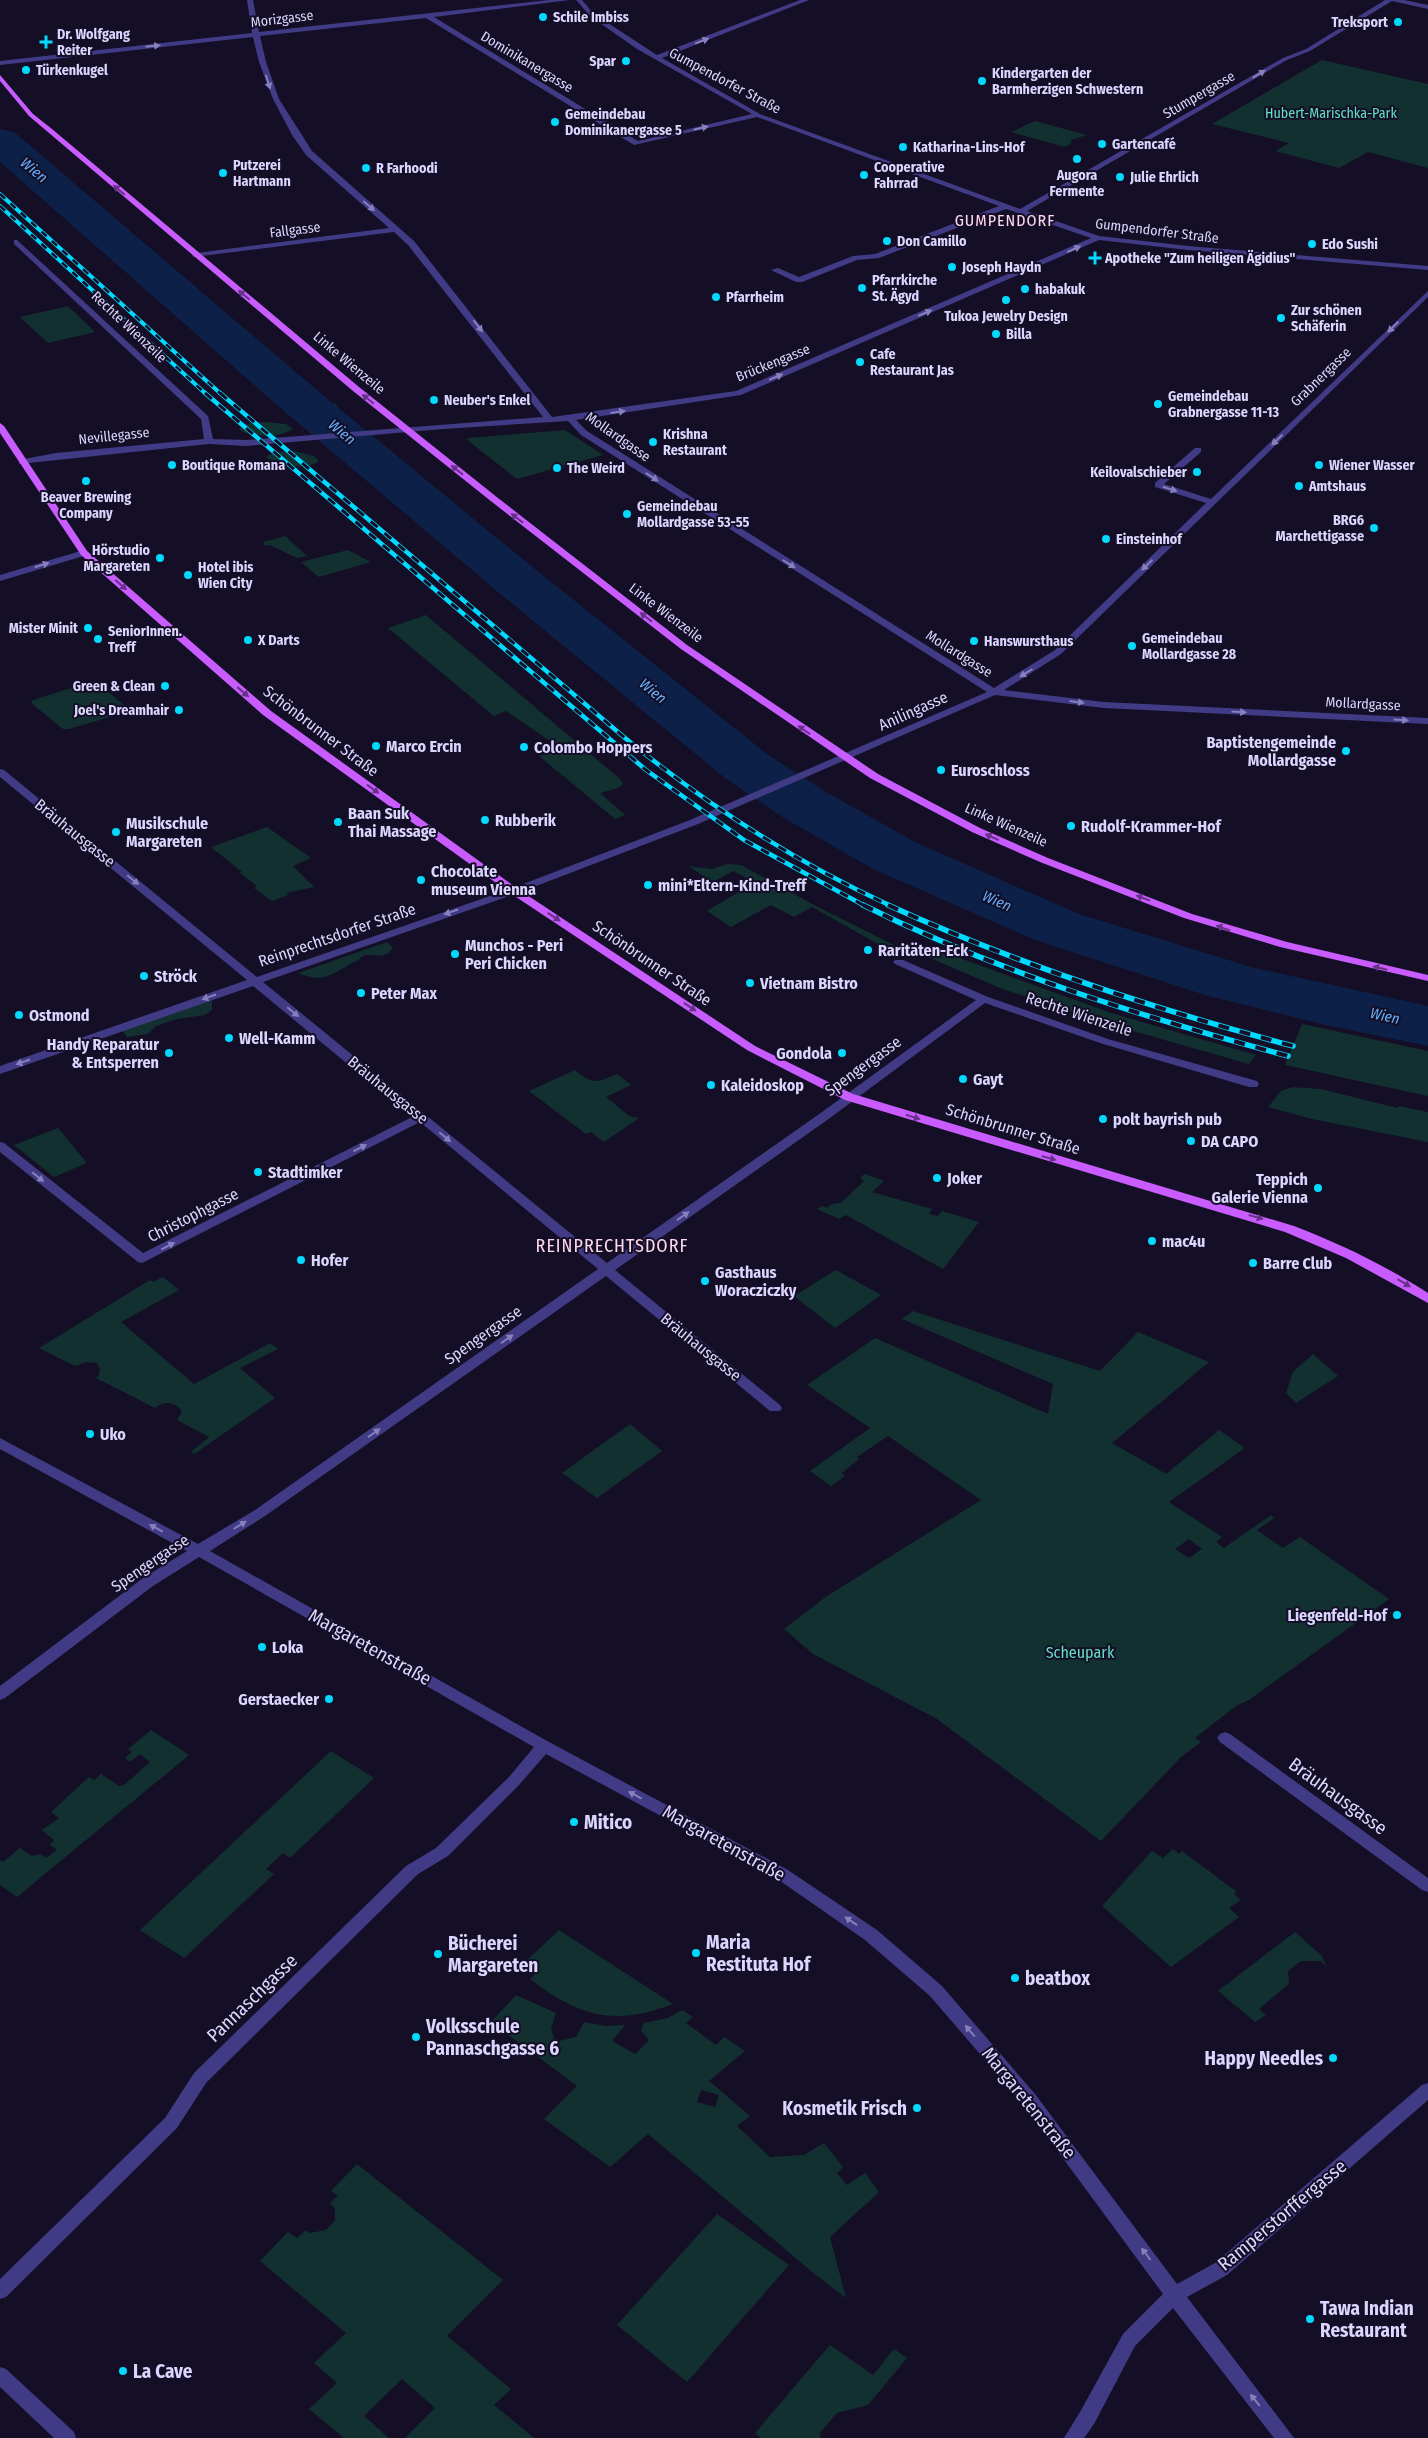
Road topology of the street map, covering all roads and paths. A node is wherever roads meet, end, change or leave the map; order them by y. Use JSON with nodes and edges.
{"nodes":[{"id":1,"x":250,"y":0,"type":"edge"},
{"id":2,"x":567,"y":0,"type":"edge"},
{"id":3,"x":579,"y":0,"type":"edge"},
{"id":4,"x":806,"y":0,"type":"edge"},
{"id":5,"x":1390,"y":0,"type":"edge"},
{"id":6,"x":1395,"y":0,"type":"edge"},
{"id":7,"x":1428,"y":7,"type":"edge"},
{"id":8,"x":426,"y":15,"type":"junction"},
{"id":9,"x":256,"y":35,"type":"junction"},
{"id":10,"x":656,"y":58,"type":"junction"},
{"id":11,"x":0,"y":63,"type":"edge"},
{"id":12,"x":0,"y":77,"type":"edge"},
{"id":13,"x":758,"y":116,"type":"junction"},
{"id":14,"x":1004,"y":207,"type":"junction"},
{"id":15,"x":1020,"y":212,"type":"junction"},
{"id":16,"x":397,"y":230,"type":"junction"},
{"id":17,"x":1098,"y":238,"type":"junction"},
{"id":18,"x":17,"y":242,"type":"dead end"},
{"id":19,"x":196,"y":255,"type":"junction"},
{"id":20,"x":1428,"y":268,"type":"edge"},
{"id":21,"x":775,"y":270,"type":"dead end"},
{"id":22,"x":1428,"y":293,"type":"edge"},
{"id":23,"x":570,"y":418,"type":"junction"},
{"id":24,"x":550,"y":420,"type":"junction"},
{"id":25,"x":0,"y":426,"type":"edge"},
{"id":26,"x":406,"y":430,"type":"junction"},
{"id":27,"x":209,"y":441,"type":"junction"},
{"id":28,"x":246,"y":443,"type":"joint"},
{"id":29,"x":1198,"y":450,"type":"dead end"},
{"id":30,"x":22,"y":462,"type":"junction"},
{"id":31,"x":1212,"y":502,"type":"junction"},
{"id":32,"x":84,"y":552,"type":"junction"},
{"id":33,"x":0,"y":578,"type":"edge"},
{"id":34,"x":994,"y":692,"type":"junction"},
{"id":35,"x":1428,"y":721,"type":"edge"},
{"id":36,"x":844,"y":757,"type":"junction"},
{"id":37,"x":815,"y":770,"type":"joint"},
{"id":38,"x":0,"y":772,"type":"edge"},
{"id":39,"x":514,"y":891,"type":"junction"},
{"id":40,"x":899,"y":962,"type":"dead end"},
{"id":41,"x":1428,"y":978,"type":"edge"},
{"id":42,"x":256,"y":980,"type":"junction"},
{"id":43,"x":984,"y":999,"type":"junction"},
{"id":44,"x":0,"y":1070,"type":"edge"},
{"id":45,"x":1253,"y":1084,"type":"dead end"},
{"id":46,"x":849,"y":1097,"type":"junction"},
{"id":47,"x":420,"y":1117,"type":"junction"},
{"id":48,"x":0,"y":1146,"type":"edge"},
{"id":49,"x":606,"y":1270,"type":"junction"},
{"id":50,"x":1428,"y":1299,"type":"edge"},
{"id":51,"x":775,"y":1408,"type":"dead end"},
{"id":52,"x":0,"y":1443,"type":"edge"},
{"id":53,"x":199,"y":1551,"type":"junction"},
{"id":54,"x":0,"y":1694,"type":"edge"},
{"id":55,"x":1224,"y":1738,"type":"dead end"},
{"id":56,"x":544,"y":1746,"type":"junction"},
{"id":57,"x":1428,"y":1886,"type":"edge"},
{"id":58,"x":1428,"y":2090,"type":"edge"},
{"id":59,"x":0,"y":2291,"type":"edge"},
{"id":60,"x":1175,"y":2294,"type":"junction"},
{"id":61,"x":0,"y":2375,"type":"edge"},
{"id":62,"x":67,"y":2438,"type":"edge"},
{"id":63,"x":1073,"y":2438,"type":"edge"},
{"id":64,"x":1286,"y":2438,"type":"edge"}],
"edges":[{"from":1,"to":9,"type":"street"},
{"from":2,"to":8,"type":"street","name":"Morizgasse"},
{"from":3,"to":10,"type":"street","name":"Gumpendorfer Straße"},
{"from":10,"to":4,"type":"street","one_way":true},
{"from":15,"to":5,"type":"street","name":"Stumpergasse","one_way":true},
{"from":6,"to":7,"type":"street"},
{"from":8,"to":9,"type":"street","name":"Morizgasse"},
{"from":8,"to":13,"type":"street","name":"Dominikanergasse","one_way":true},
{"from":11,"to":9,"type":"street","name":"Morizgasse","one_way":true},
{"from":9,"to":16,"type":"street","one_way":true},
{"from":10,"to":13,"type":"street","name":"Gumpendorfer Straße"},
{"from":19,"to":12,"type":"main road","name":"Linke Wienzeile","one_way":true},
{"from":13,"to":14,"type":"street","name":"Gumpendorfer Straße"},
{"from":14,"to":15,"type":"street","name":"Gumpendorfer Straße"},
{"from":14,"to":21,"type":"street"},
{"from":15,"to":17,"type":"street","name":"Gumpendorfer Straße"},
{"from":16,"to":19,"type":"street","name":"Fallgasse"},
{"from":16,"to":24,"type":"street","one_way":true},
{"from":17,"to":20,"type":"street","name":"Gumpendorfer Straße"},
{"from":23,"to":17,"type":"street","name":"Brückengasse","one_way":true},
{"from":18,"to":27,"type":"street","name":"Rechte Wienzeile"},
{"from":26,"to":19,"type":"main road","name":"Linke Wienzeile","one_way":true},
{"from":22,"to":31,"type":"street","name":"Grabnergasse","one_way":true},
{"from":23,"to":24,"type":"street","name":"Brückengasse"},
{"from":23,"to":34,"type":"street","name":"Mollardgasse","one_way":true},
{"from":24,"to":26,"type":"street","name":"Brückengasse"},
{"from":25,"to":30,"type":"main road","name":"Schönbrunner Straße"},
{"from":26,"to":28,"type":"street","name":"Brückengasse"},
{"from":36,"to":26,"type":"main road","name":"Linke Wienzeile","one_way":true},
{"from":27,"to":28,"type":"street","name":"Nevillegasse"},
{"from":27,"to":30,"type":"street","name":"Nevillegasse"},
{"from":29,"to":31,"type":"street","one_way":true},
{"from":30,"to":32,"type":"main road","name":"Schönbrunner Straße"},
{"from":31,"to":34,"type":"street","name":"Grabnergasse","one_way":true},
{"from":33,"to":32,"type":"street","one_way":true},
{"from":32,"to":39,"type":"main road","name":"Schönbrunner Straße","one_way":true},
{"from":34,"to":35,"type":"street","name":"Mollardgasse","one_way":true},
{"from":34,"to":36,"type":"street","name":"Anilingasse"},
{"from":36,"to":37,"type":"street","name":"Anilingasse"},
{"from":41,"to":36,"type":"main road","name":"Linke Wienzeile","one_way":true},
{"from":37,"to":39,"type":"street","name":"Reinprechtsdorfer Straße"},
{"from":38,"to":42,"type":"street","name":"Bräuhausgasse","one_way":true},
{"from":39,"to":42,"type":"street","name":"Reinprechtsdorfer Straße","one_way":true},
{"from":39,"to":46,"type":"main road","name":"Schönbrunner Straße","one_way":true},
{"from":40,"to":43,"type":"street","name":"Rechte Wienzeile"},
{"from":42,"to":44,"type":"street","name":"Reinprechtsdorfer Straße","one_way":true},
{"from":42,"to":47,"type":"street","name":"Bräuhausgasse","one_way":true},
{"from":43,"to":45,"type":"street","name":"Rechte Wienzeile"},
{"from":43,"to":46,"type":"street","name":"Spengergasse"},
{"from":49,"to":46,"type":"street","name":"Spengergasse","one_way":true},
{"from":46,"to":50,"type":"main road","name":"Schönbrunner Straße","one_way":true},
{"from":48,"to":47,"type":"street","name":"Christophgasse","one_way":true},
{"from":47,"to":49,"type":"street","name":"Bräuhausgasse","one_way":true},
{"from":49,"to":51,"type":"street","name":"Bräuhausgasse"},
{"from":53,"to":49,"type":"street","name":"Spengergasse","one_way":true},
{"from":53,"to":52,"type":"street","name":"Margaretenstraße","one_way":true},
{"from":53,"to":54,"type":"street","name":"Spengergasse"},
{"from":53,"to":56,"type":"street","name":"Margaretenstraße"},
{"from":55,"to":57,"type":"street","name":"Bräuhausgasse"},
{"from":56,"to":59,"type":"street","name":"Pannaschgasse"},
{"from":60,"to":56,"type":"street","name":"Margaretenstraße","one_way":true},
{"from":58,"to":60,"type":"street","name":"Ramperstorffergasse"},
{"from":60,"to":63,"type":"street","name":"Ramperstorffergasse"},
{"from":64,"to":60,"type":"street","name":"Margaretenstraße","one_way":true},
{"from":61,"to":62,"type":"street"}]}
